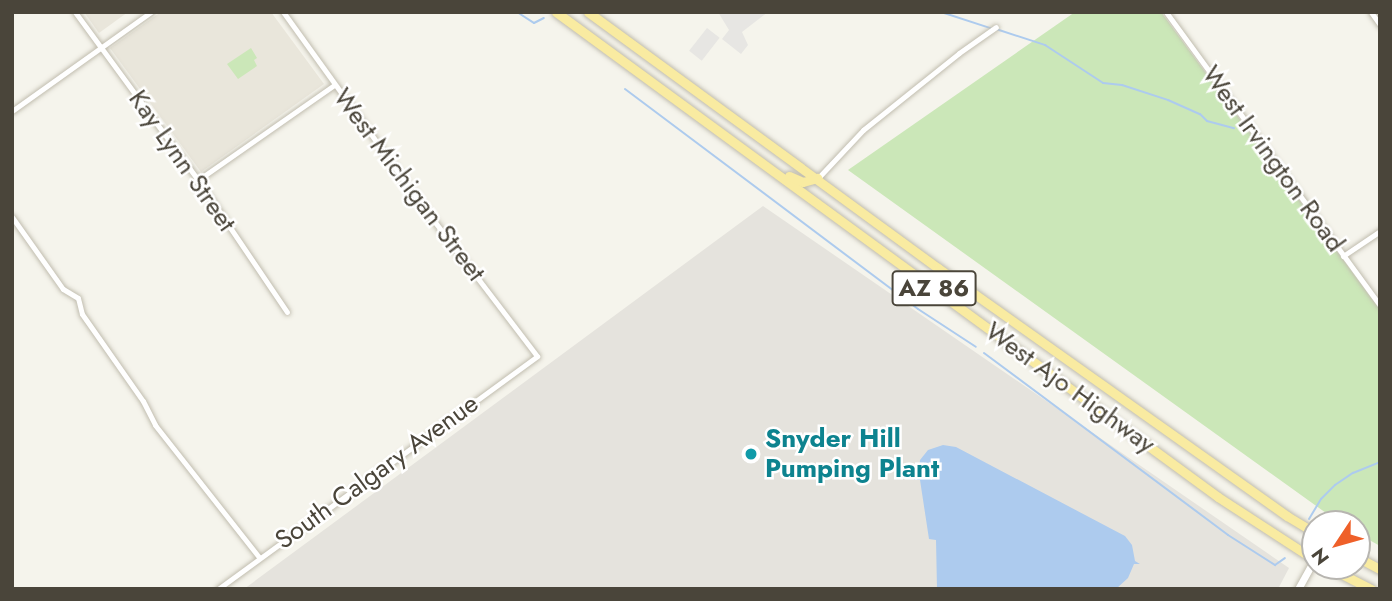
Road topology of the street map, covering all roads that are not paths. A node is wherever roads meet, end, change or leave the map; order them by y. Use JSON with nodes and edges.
{"nodes":[{"id":1,"x":75,"y":12,"type":"edge"},
{"id":2,"x":150,"y":12,"type":"edge"},
{"id":3,"x":283,"y":12,"type":"edge"},
{"id":4,"x":556,"y":12,"type":"edge"},
{"id":5,"x":588,"y":12,"type":"edge"},
{"id":6,"x":1167,"y":12,"type":"edge"},
{"id":7,"x":1371,"y":12,"type":"edge"},
{"id":8,"x":1380,"y":24,"type":"edge"},
{"id":9,"x":996,"y":27,"type":"dead end"},
{"id":10,"x":100,"y":48,"type":"junction"},
{"id":11,"x":334,"y":85,"type":"junction"},
{"id":12,"x":12,"y":111,"type":"edge"},
{"id":13,"x":754,"y":156,"type":"junction"},
{"id":14,"x":817,"y":178,"type":"junction"},
{"id":15,"x":198,"y":180,"type":"junction"},
{"id":16,"x":12,"y":217,"type":"edge"},
{"id":17,"x":1380,"y":230,"type":"edge"},
{"id":18,"x":1343,"y":256,"type":"junction"},
{"id":19,"x":1380,"y":305,"type":"edge"},
{"id":20,"x":286,"y":313,"type":"dead end"},
{"id":21,"x":537,"y":356,"type":"joint"},
{"id":22,"x":1301,"y":524,"type":"edge"},
{"id":23,"x":1301,"y":551,"type":"edge"},
{"id":24,"x":259,"y":557,"type":"junction"},
{"id":25,"x":1353,"y":580,"type":"edge"},
{"id":26,"x":218,"y":589,"type":"edge"},
{"id":27,"x":1371,"y":589,"type":"edge"}],
"edges":[{"from":1,"to":10,"type":"street","name":"Kay Lynn Street"},
{"from":2,"to":10,"type":"street"},
{"from":3,"to":11,"type":"street","name":"West Michigan Street"},
{"from":4,"to":13,"type":"main road","name":"West Ajo Highway","number":"AZ 86"},
{"from":5,"to":14,"type":"main road","name":"West Ajo Highway","number":"AZ 86"},
{"from":6,"to":18,"type":"street","name":"West Irvington Road"},
{"from":7,"to":8,"type":"street"},
{"from":9,"to":14,"type":"street"},
{"from":10,"to":12,"type":"street"},
{"from":10,"to":15,"type":"street","name":"Kay Lynn Street"},
{"from":11,"to":15,"type":"street"},
{"from":11,"to":21,"type":"street","name":"West Michigan Street"},
{"from":13,"to":14,"type":"main road"},
{"from":13,"to":23,"type":"main road","name":"West Ajo Highway","number":"AZ 86"},
{"from":14,"to":22,"type":"main road","name":"West Ajo Highway","number":"AZ 86"},
{"from":15,"to":20,"type":"street","name":"Kay Lynn Street"},
{"from":16,"to":24,"type":"street"},
{"from":17,"to":18,"type":"street"},
{"from":18,"to":19,"type":"street","name":"West Irvington Road"},
{"from":21,"to":24,"type":"street","name":"South Calgary Avenue"},
{"from":24,"to":26,"type":"street","name":"South Calgary Avenue"},
{"from":25,"to":27,"type":"main road"}]}
